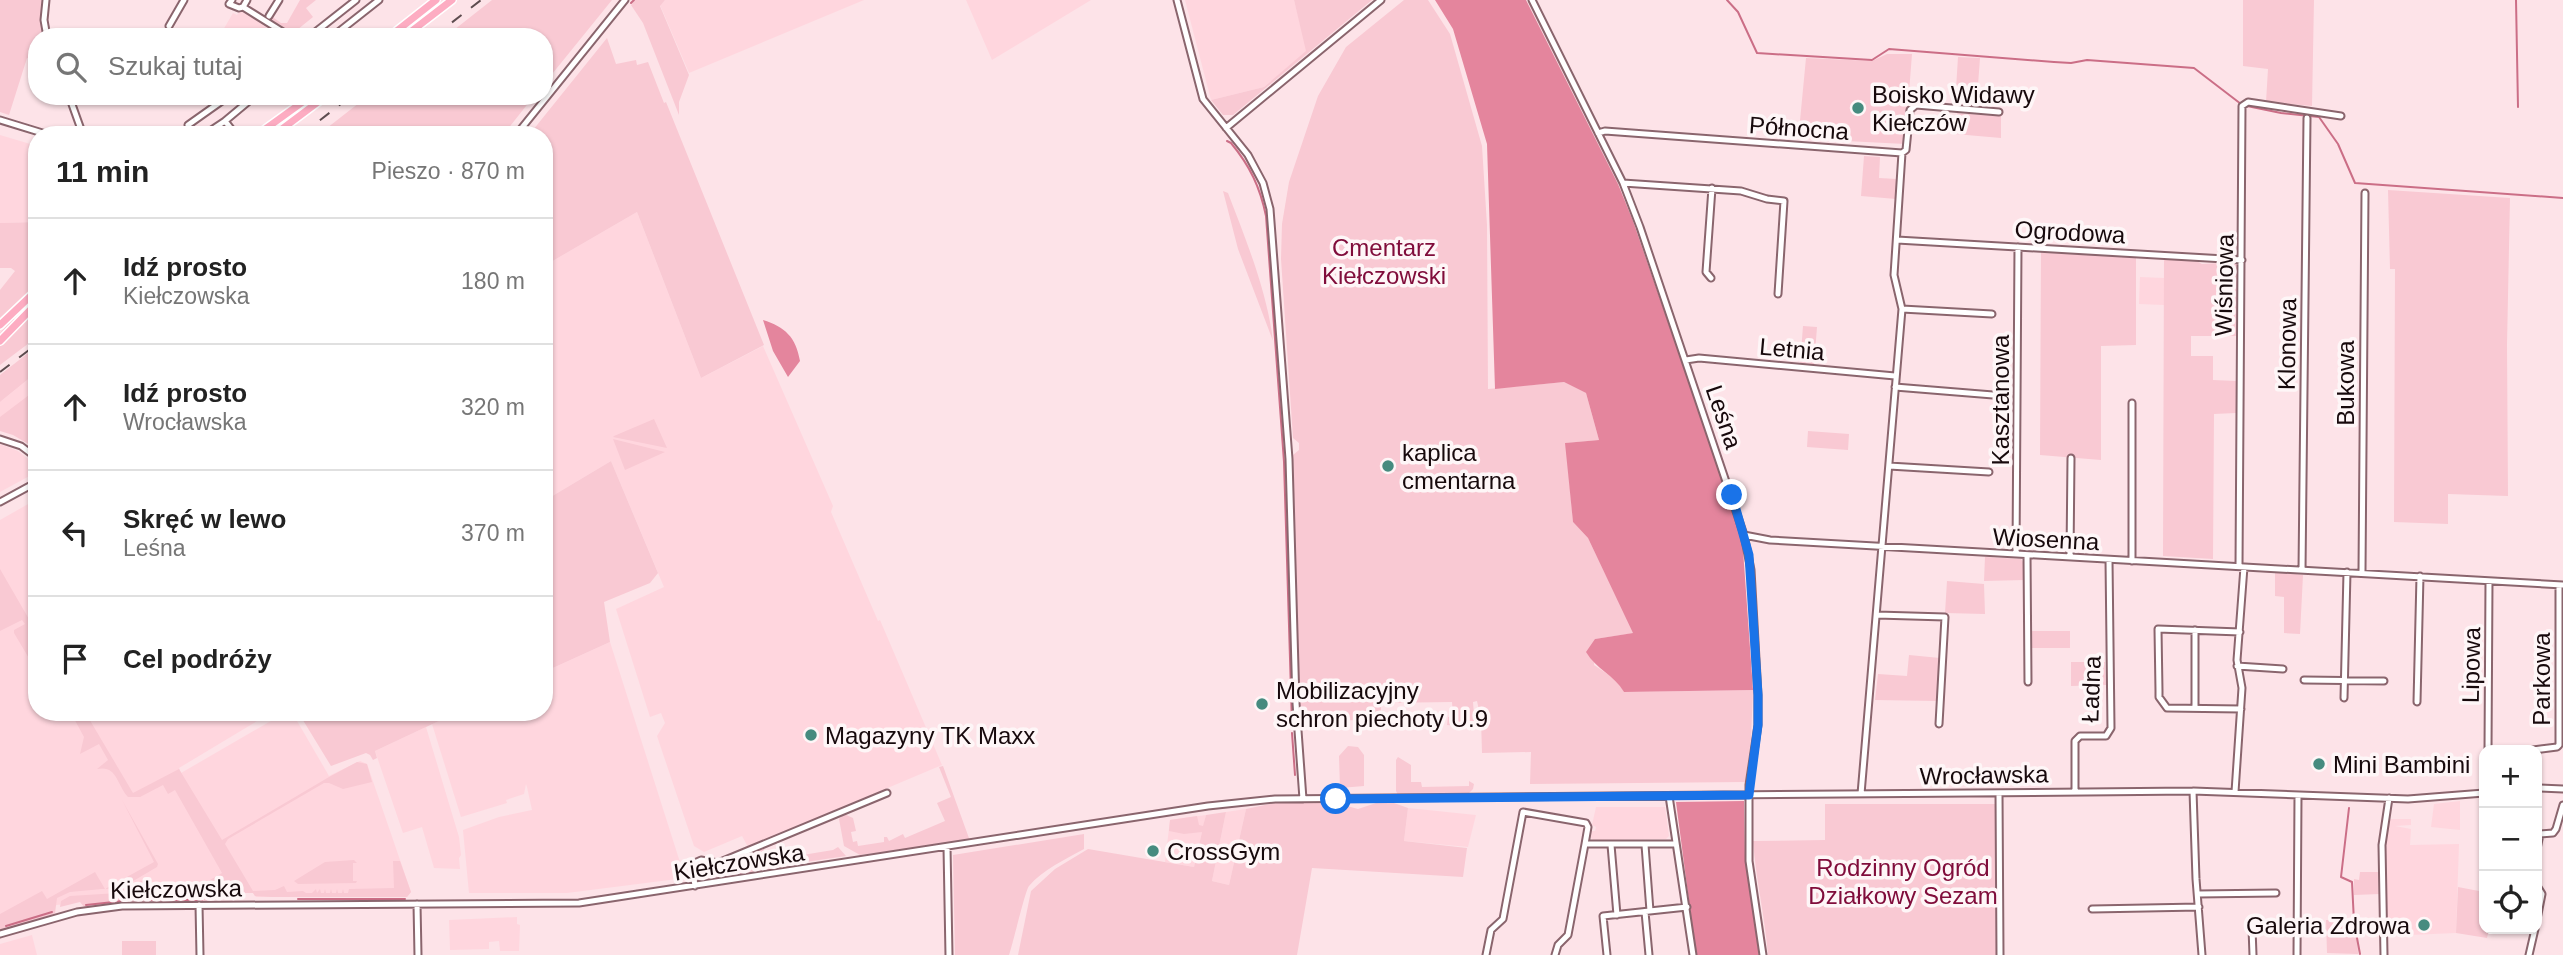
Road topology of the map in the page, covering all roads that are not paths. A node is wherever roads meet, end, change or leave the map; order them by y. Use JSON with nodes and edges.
{"nodes":[{"id":1,"x":46,"y":0,"type":"edge"},
{"id":2,"x":184,"y":0,"type":"edge"},
{"id":3,"x":232,"y":0,"type":"edge"},
{"id":4,"x":247,"y":0,"type":"edge"},
{"id":5,"x":279,"y":0,"type":"edge"},
{"id":6,"x":379,"y":0,"type":"edge"},
{"id":7,"x":436,"y":0,"type":"edge"},
{"id":8,"x":452,"y":0,"type":"edge"},
{"id":9,"x":625,"y":0,"type":"edge"},
{"id":10,"x":1177,"y":0,"type":"edge"},
{"id":11,"x":1381,"y":0,"type":"edge"},
{"id":12,"x":1532,"y":0,"type":"edge"},
{"id":13,"x":353,"y":1,"type":"edge"},
{"id":14,"x":243,"y":7,"type":"junction"},
{"id":15,"x":269,"y":16,"type":"dead end"},
{"id":16,"x":169,"y":26,"type":"dead end"},
{"id":17,"x":45,"y":28,"type":"edge"},
{"id":18,"x":277,"y":28,"type":"edge"},
{"id":19,"x":320,"y":28,"type":"edge"},
{"id":20,"x":343,"y":28,"type":"edge"},
{"id":21,"x":400,"y":28,"type":"edge"},
{"id":22,"x":416,"y":28,"type":"edge"},
{"id":23,"x":553,"y":89,"type":"edge"},
{"id":24,"x":72,"y":105,"type":"edge"},
{"id":25,"x":216,"y":105,"type":"edge"},
{"id":26,"x":244,"y":105,"type":"edge"},
{"id":27,"x":298,"y":105,"type":"edge"},
{"id":28,"x":314,"y":105,"type":"edge"},
{"id":29,"x":540,"y":105,"type":"edge"},
{"id":30,"x":1999,"y":112,"type":"dead end"},
{"id":31,"x":2341,"y":116,"type":"dead end"},
{"id":32,"x":2307,"y":118,"type":"dead end"},
{"id":33,"x":0,"y":120,"type":"edge"},
{"id":34,"x":225,"y":121,"type":"junction"},
{"id":35,"x":188,"y":125,"type":"dead end"},
{"id":36,"x":80,"y":126,"type":"edge"},
{"id":37,"x":218,"y":126,"type":"edge"},
{"id":38,"x":229,"y":126,"type":"edge"},
{"id":39,"x":269,"y":126,"type":"edge"},
{"id":40,"x":286,"y":126,"type":"edge"},
{"id":41,"x":523,"y":126,"type":"edge"},
{"id":42,"x":1226,"y":128,"type":"junction"},
{"id":43,"x":28,"y":129,"type":"edge"},
{"id":44,"x":1598,"y":133,"type":"junction"},
{"id":45,"x":1902,"y":153,"type":"junction"},
{"id":46,"x":1623,"y":183,"type":"junction"},
{"id":47,"x":1712,"y":188,"type":"junction"},
{"id":48,"x":2365,"y":193,"type":"dead end"},
{"id":49,"x":1897,"y":240,"type":"junction"},
{"id":50,"x":2018,"y":247,"type":"junction"},
{"id":51,"x":2242,"y":260,"type":"junction"},
{"id":52,"x":1711,"y":278,"type":"dead end"},
{"id":53,"x":1778,"y":294,"type":"dead end"},
{"id":54,"x":28,"y":298,"type":"edge"},
{"id":55,"x":1902,"y":309,"type":"junction"},
{"id":56,"x":28,"y":311,"type":"edge"},
{"id":57,"x":1992,"y":314,"type":"dead end"},
{"id":58,"x":0,"y":325,"type":"edge"},
{"id":59,"x":0,"y":341,"type":"edge"},
{"id":60,"x":1686,"y":360,"type":"junction"},
{"id":61,"x":1895,"y":376,"type":"junction"},
{"id":62,"x":1895,"y":387,"type":"junction"},
{"id":63,"x":1993,"y":395,"type":"dead end"},
{"id":64,"x":2132,"y":403,"type":"dead end"},
{"id":65,"x":0,"y":439,"type":"edge"},
{"id":66,"x":28,"y":451,"type":"edge"},
{"id":67,"x":2071,"y":458,"type":"dead end"},
{"id":68,"x":1889,"y":466,"type":"junction"},
{"id":69,"x":1989,"y":472,"type":"dead end"},
{"id":70,"x":28,"y":487,"type":"edge"},
{"id":71,"x":0,"y":502,"type":"edge"},
{"id":72,"x":1744,"y":535,"type":"junction"},
{"id":73,"x":1882,"y":546,"type":"junction"},
{"id":74,"x":2016,"y":554,"type":"junction"},
{"id":75,"x":2027,"y":555,"type":"junction"},
{"id":76,"x":2070,"y":556,"type":"junction"},
{"id":77,"x":2109,"y":560,"type":"junction"},
{"id":78,"x":2132,"y":561,"type":"junction"},
{"id":79,"x":2241,"y":566,"type":"junction"},
{"id":80,"x":2302,"y":570,"type":"junction"},
{"id":81,"x":2347,"y":572,"type":"junction"},
{"id":82,"x":2361,"y":572,"type":"junction"},
{"id":83,"x":2420,"y":576,"type":"junction"},
{"id":84,"x":2489,"y":581,"type":"junction"},
{"id":85,"x":2561,"y":585,"type":"edge"},
{"id":86,"x":1877,"y":615,"type":"junction"},
{"id":87,"x":2195,"y":630,"type":"junction"},
{"id":88,"x":2240,"y":632,"type":"junction"},
{"id":89,"x":2237,"y":666,"type":"junction"},
{"id":90,"x":2283,"y":669,"type":"dead end"},
{"id":91,"x":2304,"y":680,"type":"dead end"},
{"id":92,"x":2344,"y":681,"type":"junction"},
{"id":93,"x":2384,"y":681,"type":"dead end"},
{"id":94,"x":2028,"y":682,"type":"dead end"},
{"id":95,"x":2344,"y":698,"type":"dead end"},
{"id":96,"x":2417,"y":702,"type":"dead end"},
{"id":97,"x":2194,"y":708,"type":"junction"},
{"id":98,"x":2241,"y":709,"type":"junction"},
{"id":99,"x":1939,"y":724,"type":"dead end"},
{"id":100,"x":2488,"y":745,"type":"edge"},
{"id":101,"x":2542,"y":749,"type":"edge"},
{"id":102,"x":2542,"y":788,"type":"edge"},
{"id":103,"x":2563,"y":789,"type":"edge"},
{"id":104,"x":2193,"y":791,"type":"junction"},
{"id":105,"x":2075,"y":792,"type":"junction"},
{"id":106,"x":2235,"y":792,"type":"junction"},
{"id":107,"x":887,"y":793,"type":"dead end"},
{"id":108,"x":1999,"y":793,"type":"junction"},
{"id":109,"x":2479,"y":793,"type":"edge"},
{"id":110,"x":1861,"y":794,"type":"junction"},
{"id":111,"x":1749,"y":795,"type":"junction"},
{"id":112,"x":1669,"y":796,"type":"junction"},
{"id":113,"x":2298,"y":796,"type":"junction"},
{"id":114,"x":1483,"y":797,"type":"joint"},
{"id":115,"x":1303,"y":799,"type":"junction"},
{"id":116,"x":2389,"y":799,"type":"junction"},
{"id":117,"x":2563,"y":805,"type":"edge"},
{"id":118,"x":2542,"y":834,"type":"edge"},
{"id":119,"x":1585,"y":844,"type":"junction"},
{"id":120,"x":1675,"y":844,"type":"junction"},
{"id":121,"x":1611,"y":845,"type":"junction"},
{"id":122,"x":1644,"y":845,"type":"junction"},
{"id":123,"x":947,"y":847,"type":"junction"},
{"id":124,"x":695,"y":886,"type":"junction"},
{"id":125,"x":2198,"y":894,"type":"junction"},
{"id":126,"x":2276,"y":894,"type":"dead end"},
{"id":127,"x":417,"y":904,"type":"junction"},
{"id":128,"x":200,"y":905,"type":"junction"},
{"id":129,"x":1687,"y":907,"type":"junction"},
{"id":130,"x":2199,"y":907,"type":"junction"},
{"id":131,"x":2092,"y":909,"type":"dead end"},
{"id":132,"x":1647,"y":911,"type":"junction"},
{"id":133,"x":1617,"y":915,"type":"junction"},
{"id":134,"x":2252,"y":928,"type":"dead end"},
{"id":135,"x":0,"y":934,"type":"edge"},
{"id":136,"x":2534,"y":934,"type":"edge"},
{"id":137,"x":200,"y":955,"type":"edge"},
{"id":138,"x":418,"y":955,"type":"edge"},
{"id":139,"x":949,"y":955,"type":"edge"},
{"id":140,"x":1486,"y":955,"type":"edge"},
{"id":141,"x":1555,"y":955,"type":"edge"},
{"id":142,"x":1607,"y":955,"type":"edge"},
{"id":143,"x":1650,"y":955,"type":"edge"},
{"id":144,"x":1693,"y":955,"type":"edge"},
{"id":145,"x":1763,"y":955,"type":"edge"},
{"id":146,"x":2000,"y":955,"type":"edge"},
{"id":147,"x":2202,"y":955,"type":"edge"},
{"id":148,"x":2253,"y":955,"type":"edge"},
{"id":149,"x":2297,"y":955,"type":"edge"},
{"id":150,"x":2384,"y":955,"type":"edge"},
{"id":151,"x":2529,"y":955,"type":"edge"}],
"edges":[{"from":1,"to":17,"type":"street"},
{"from":2,"to":16,"type":"street"},
{"from":3,"to":14,"type":"street"},
{"from":4,"to":14,"type":"street"},
{"from":5,"to":15,"type":"street"},
{"from":6,"to":20,"type":"street"},
{"from":7,"to":21,"type":"main road"},
{"from":8,"to":22,"type":"main road"},
{"from":9,"to":23,"type":"street"},
{"from":10,"to":42,"type":"street"},
{"from":11,"to":42,"type":"street"},
{"from":12,"to":44,"type":"street","name":"Leśna"},
{"from":13,"to":19,"type":"street"},
{"from":14,"to":18,"type":"street"},
{"from":24,"to":36,"type":"street"},
{"from":25,"to":35,"type":"street"},
{"from":26,"to":34,"type":"street"},
{"from":27,"to":39,"type":"main road"},
{"from":28,"to":40,"type":"main road"},
{"from":29,"to":41,"type":"street"},
{"from":30,"to":45,"type":"street"},
{"from":31,"to":51,"type":"street","name":"Wiśniowa"},
{"from":32,"to":80,"type":"street","name":"Klonowa"},
{"from":33,"to":43,"type":"street"},
{"from":34,"to":37,"type":"street"},
{"from":34,"to":38,"type":"street"},
{"from":42,"to":115,"type":"street"},
{"from":44,"to":45,"type":"street","name":"Północna"},
{"from":44,"to":46,"type":"street","name":"Leśna"},
{"from":45,"to":49,"type":"street"},
{"from":46,"to":47,"type":"street"},
{"from":46,"to":60,"type":"street","name":"Leśna"},
{"from":47,"to":52,"type":"street"},
{"from":47,"to":53,"type":"street"},
{"from":48,"to":82,"type":"street","name":"Bukowa"},
{"from":49,"to":50,"type":"street","name":"Ogrodowa"},
{"from":49,"to":55,"type":"street"},
{"from":50,"to":51,"type":"street","name":"Ogrodowa"},
{"from":50,"to":74,"type":"street","name":"Kasztanowa"},
{"from":51,"to":79,"type":"street","name":"Wiśniowa"},
{"from":54,"to":58,"type":"main road"},
{"from":55,"to":57,"type":"street"},
{"from":55,"to":61,"type":"street"},
{"from":56,"to":59,"type":"main road"},
{"from":60,"to":61,"type":"street","name":"Letnia"},
{"from":60,"to":72,"type":"street","name":"Leśna"},
{"from":61,"to":62,"type":"street"},
{"from":62,"to":63,"type":"street"},
{"from":62,"to":68,"type":"street"},
{"from":64,"to":78,"type":"street"},
{"from":65,"to":66,"type":"street"},
{"from":67,"to":76,"type":"street"},
{"from":68,"to":69,"type":"street"},
{"from":68,"to":73,"type":"street"},
{"from":70,"to":71,"type":"street"},
{"from":72,"to":73,"type":"street","name":"Wiosenna"},
{"from":72,"to":111,"type":"street","name":"Leśna"},
{"from":73,"to":74,"type":"street","name":"Wiosenna"},
{"from":73,"to":86,"type":"street"},
{"from":74,"to":75,"type":"street","name":"Wiosenna"},
{"from":75,"to":76,"type":"street","name":"Wiosenna"},
{"from":75,"to":94,"type":"street"},
{"from":76,"to":77,"type":"street","name":"Wiosenna"},
{"from":77,"to":78,"type":"street","name":"Wiosenna"},
{"from":77,"to":105,"type":"street","name":"Ładna"},
{"from":78,"to":79,"type":"street","name":"Wiosenna"},
{"from":79,"to":80,"type":"street","name":"Wiosenna"},
{"from":79,"to":88,"type":"street","name":"Wiśniowa"},
{"from":80,"to":81,"type":"street","name":"Wiosenna"},
{"from":81,"to":82,"type":"street","name":"Wiosenna"},
{"from":81,"to":92,"type":"street"},
{"from":82,"to":83,"type":"street","name":"Wiosenna"},
{"from":83,"to":84,"type":"street","name":"Wiosenna"},
{"from":83,"to":96,"type":"street"},
{"from":84,"to":85,"type":"street","name":"Wiosenna"},
{"from":84,"to":100,"type":"street","name":"Lipowa"},
{"from":85,"to":101,"type":"street","name":"Parkowa"},
{"from":86,"to":99,"type":"street"},
{"from":86,"to":110,"type":"street"},
{"from":87,"to":88,"type":"street"},
{"from":87,"to":97,"type":"street"},
{"from":87,"to":97,"type":"street"},
{"from":88,"to":89,"type":"street","name":"Wiśniowa"},
{"from":89,"to":90,"type":"street"},
{"from":89,"to":98,"type":"street","name":"Wiśniowa"},
{"from":91,"to":92,"type":"street"},
{"from":92,"to":93,"type":"street"},
{"from":92,"to":95,"type":"street"},
{"from":97,"to":98,"type":"street"},
{"from":98,"to":106,"type":"street","name":"Wiśniowa"},
{"from":102,"to":103,"type":"street"},
{"from":104,"to":105,"type":"street","name":"Wrocławska"},
{"from":104,"to":106,"type":"street","name":"Wrocławska"},
{"from":104,"to":125,"type":"street"},
{"from":105,"to":108,"type":"street","name":"Wrocławska"},
{"from":106,"to":113,"type":"street","name":"Wrocławska"},
{"from":107,"to":124,"type":"street"},
{"from":108,"to":110,"type":"street","name":"Wrocławska"},
{"from":108,"to":146,"type":"street"},
{"from":109,"to":116,"type":"street","name":"Wrocławska"},
{"from":110,"to":111,"type":"street","name":"Wrocławska"},
{"from":111,"to":112,"type":"street","name":"Wrocławska"},
{"from":111,"to":145,"type":"street","name":"Leśna"},
{"from":112,"to":114,"type":"street","name":"Wrocławska"},
{"from":112,"to":120,"type":"street"},
{"from":113,"to":116,"type":"street","name":"Wrocławska"},
{"from":113,"to":149,"type":"street"},
{"from":114,"to":115,"type":"street","name":"Kiełczowska"},
{"from":115,"to":123,"type":"street","name":"Kiełczowska"},
{"from":116,"to":150,"type":"street"},
{"from":117,"to":118,"type":"street"},
{"from":119,"to":121,"type":"street"},
{"from":119,"to":140,"type":"street"},
{"from":119,"to":141,"type":"street"},
{"from":120,"to":122,"type":"street"},
{"from":120,"to":129,"type":"street"},
{"from":121,"to":122,"type":"street"},
{"from":121,"to":133,"type":"street"},
{"from":122,"to":132,"type":"street"},
{"from":123,"to":124,"type":"street","name":"Kiełczowska"},
{"from":123,"to":139,"type":"street"},
{"from":124,"to":127,"type":"street","name":"Kiełczowska"},
{"from":125,"to":126,"type":"street"},
{"from":125,"to":130,"type":"street"},
{"from":127,"to":128,"type":"street","name":"Kiełczowska"},
{"from":127,"to":138,"type":"street"},
{"from":128,"to":135,"type":"street","name":"Kiełczowska"},
{"from":128,"to":137,"type":"street"},
{"from":129,"to":132,"type":"street"},
{"from":129,"to":144,"type":"street"},
{"from":130,"to":131,"type":"street"},
{"from":130,"to":147,"type":"street"},
{"from":132,"to":133,"type":"street"},
{"from":132,"to":143,"type":"street"},
{"from":133,"to":142,"type":"street"},
{"from":134,"to":148,"type":"street"},
{"from":136,"to":151,"type":"street"}]}
